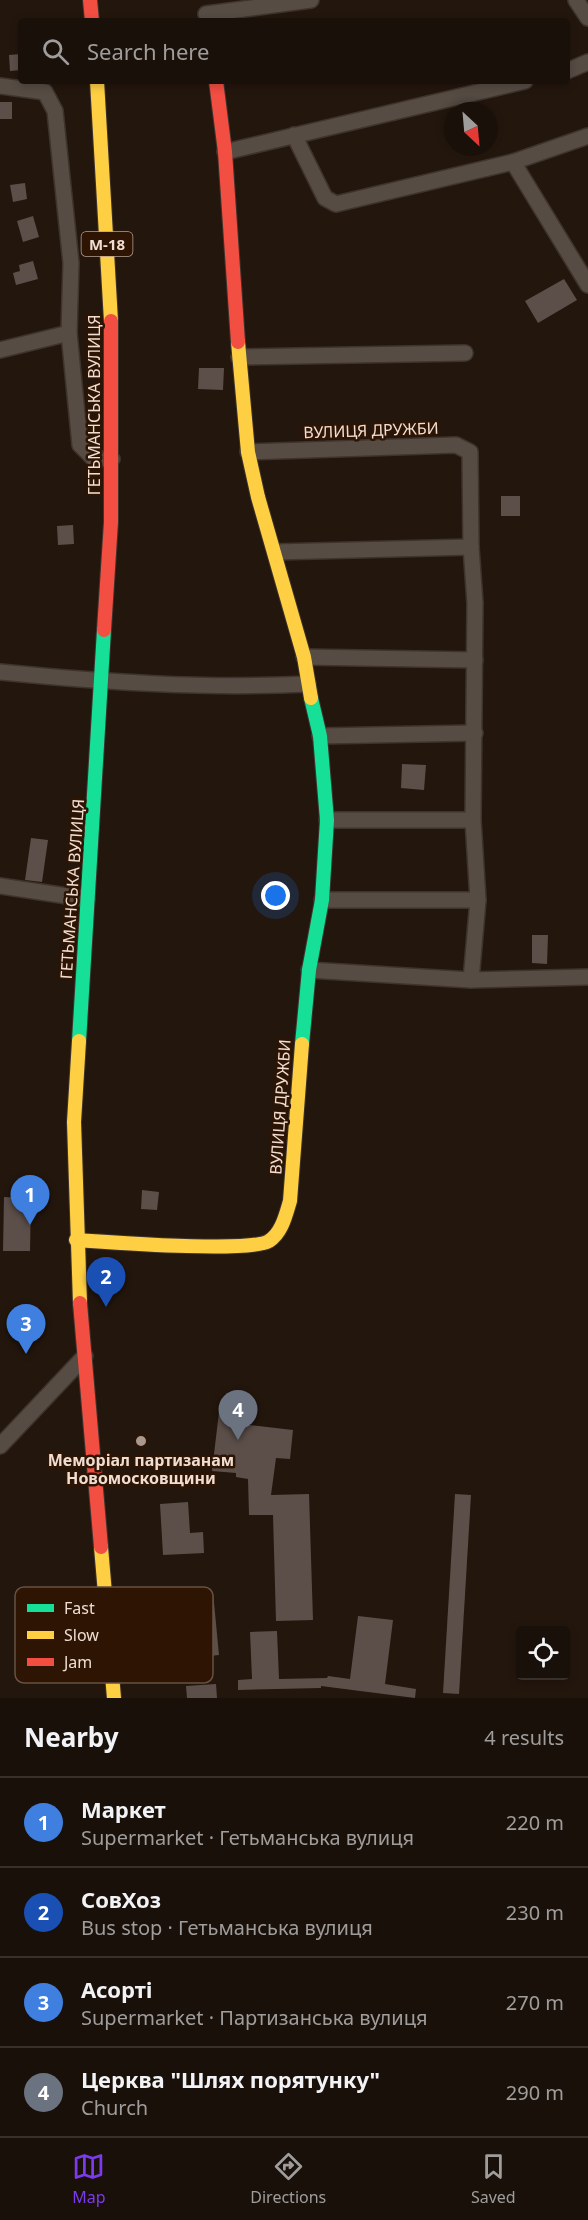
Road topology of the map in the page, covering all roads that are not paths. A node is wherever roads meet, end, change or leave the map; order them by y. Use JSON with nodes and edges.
{"nodes":[{"id":1,"x":90,"y":0,"type":"edge"},
{"id":2,"x":311,"y":0,"type":"edge"},
{"id":3,"x":576,"y":0,"type":"edge"},
{"id":4,"x":206,"y":12,"type":"edge"},
{"id":5,"x":92,"y":18,"type":"edge"},
{"id":6,"x":588,"y":18,"type":"edge"},
{"id":7,"x":588,"y":62,"type":"edge"},
{"id":8,"x":570,"y":70,"type":"edge"},
{"id":9,"x":97,"y":84,"type":"edge"},
{"id":10,"x":216,"y":84,"type":"edge"},
{"id":11,"x":512,"y":84,"type":"edge"},
{"id":12,"x":0,"y":86,"type":"edge"},
{"id":13,"x":294,"y":135,"type":"junction"},
{"id":14,"x":588,"y":136,"type":"edge"},
{"id":15,"x":225,"y":152,"type":"junction"},
{"id":16,"x":513,"y":162,"type":"junction"},
{"id":17,"x":588,"y":285,"type":"edge"},
{"id":18,"x":69,"y":333,"type":"junction"},
{"id":19,"x":0,"y":350,"type":"edge"},
{"id":20,"x":465,"y":353,"type":"dead end"},
{"id":21,"x":239,"y":357,"type":"junction"},
{"id":22,"x":248,"y":453,"type":"junction"},
{"id":23,"x":111,"y":459,"type":"junction"},
{"id":24,"x":471,"y":547,"type":"junction"},
{"id":25,"x":275,"y":552,"type":"junction"},
{"id":26,"x":304,"y":657,"type":"junction"},
{"id":27,"x":475,"y":660,"type":"junction"},
{"id":28,"x":0,"y":672,"type":"edge"},
{"id":29,"x":101,"y":682,"type":"junction"},
{"id":30,"x":308,"y":684,"type":"junction"},
{"id":31,"x":475,"y":733,"type":"junction"},
{"id":32,"x":320,"y":736,"type":"junction"},
{"id":33,"x":327,"y":820,"type":"junction"},
{"id":34,"x":473,"y":820,"type":"junction"},
{"id":35,"x":0,"y":886,"type":"edge"},
{"id":36,"x":87,"y":899,"type":"junction"},
{"id":37,"x":322,"y":900,"type":"junction"},
{"id":38,"x":478,"y":900,"type":"junction"},
{"id":39,"x":309,"y":970,"type":"junction"},
{"id":40,"x":588,"y":977,"type":"edge"},
{"id":41,"x":471,"y":980,"type":"junction"},
{"id":42,"x":76,"y":1240,"type":"junction"},
{"id":43,"x":85,"y":1356,"type":"junction"},
{"id":44,"x":0,"y":1446,"type":"edge"},
{"id":45,"x":105,"y":1587,"type":"edge"},
{"id":46,"x":113,"y":1683,"type":"edge"},
{"id":47,"x":114,"y":1698,"type":"edge"}],
"edges":[{"from":1,"to":5,"type":"main road"},
{"from":2,"to":4,"type":"street"},
{"from":3,"to":6,"type":"street"},
{"from":7,"to":8,"type":"street"},
{"from":9,"to":23,"type":"main road","name":"ГЕТЬМАНСЬКА ВУЛИЦЯ","number":"М-18"},
{"from":10,"to":15,"type":"main road","name":"ВУЛИЦЯ ДРУЖБИ"},
{"from":11,"to":13,"type":"street"},
{"from":12,"to":18,"type":"street"},
{"from":13,"to":15,"type":"street"},
{"from":13,"to":16,"type":"street"},
{"from":14,"to":16,"type":"street"},
{"from":15,"to":21,"type":"main road","name":"ВУЛИЦЯ ДРУЖБИ"},
{"from":16,"to":17,"type":"street"},
{"from":18,"to":19,"type":"street"},
{"from":18,"to":23,"type":"street"},
{"from":20,"to":21,"type":"street"},
{"from":21,"to":22,"type":"main road","name":"ВУЛИЦЯ ДРУЖБИ"},
{"from":22,"to":24,"type":"street","name":"ВУЛИЦЯ ДРУЖБИ"},
{"from":22,"to":25,"type":"main road","name":"ВУЛИЦЯ ДРУЖБИ"},
{"from":23,"to":29,"type":"main road","name":"ГЕТЬМАНСЬКА ВУЛИЦЯ","number":"М-18"},
{"from":24,"to":25,"type":"street"},
{"from":24,"to":27,"type":"street","name":"ВУЛИЦЯ ДРУЖБИ"},
{"from":25,"to":26,"type":"main road","name":"ВУЛИЦЯ ДРУЖБИ"},
{"from":26,"to":27,"type":"street"},
{"from":26,"to":30,"type":"main road","name":"ВУЛИЦЯ ДРУЖБИ"},
{"from":27,"to":31,"type":"street","name":"ВУЛИЦЯ ДРУЖБИ"},
{"from":28,"to":29,"type":"street"},
{"from":29,"to":30,"type":"street"},
{"from":29,"to":36,"type":"main road","name":"ГЕТЬМАНСЬКА ВУЛИЦЯ","number":"М-18"},
{"from":30,"to":32,"type":"main road","name":"ВУЛИЦЯ ДРУЖБИ"},
{"from":31,"to":32,"type":"street"},
{"from":31,"to":34,"type":"street","name":"ВУЛИЦЯ ДРУЖБИ"},
{"from":32,"to":33,"type":"main road","name":"ВУЛИЦЯ ДРУЖБИ"},
{"from":33,"to":34,"type":"street"},
{"from":33,"to":37,"type":"main road","name":"ВУЛИЦЯ ДРУЖБИ"},
{"from":34,"to":38,"type":"street","name":"ВУЛИЦЯ ДРУЖБИ"},
{"from":35,"to":36,"type":"street"},
{"from":36,"to":42,"type":"main road","name":"ГЕТЬМАНСЬКА ВУЛИЦЯ","number":"М-18"},
{"from":37,"to":38,"type":"street"},
{"from":37,"to":39,"type":"main road","name":"ВУЛИЦЯ ДРУЖБИ"},
{"from":38,"to":41,"type":"street","name":"ВУЛИЦЯ ДРУЖБИ"},
{"from":39,"to":41,"type":"street"},
{"from":39,"to":42,"type":"main road","name":"ВУЛИЦЯ ДРУЖБИ"},
{"from":40,"to":41,"type":"street"},
{"from":42,"to":43,"type":"main road","name":"ГЕТЬМАНСЬКА ВУЛИЦЯ","number":"М-18"},
{"from":43,"to":44,"type":"street"},
{"from":43,"to":45,"type":"main road","name":"ГЕТЬМАНСЬКА ВУЛИЦЯ","number":"М-18"},
{"from":46,"to":47,"type":"main road","name":"ГЕТЬМАНСЬКА ВУЛИЦЯ","number":"М-18"}]}
